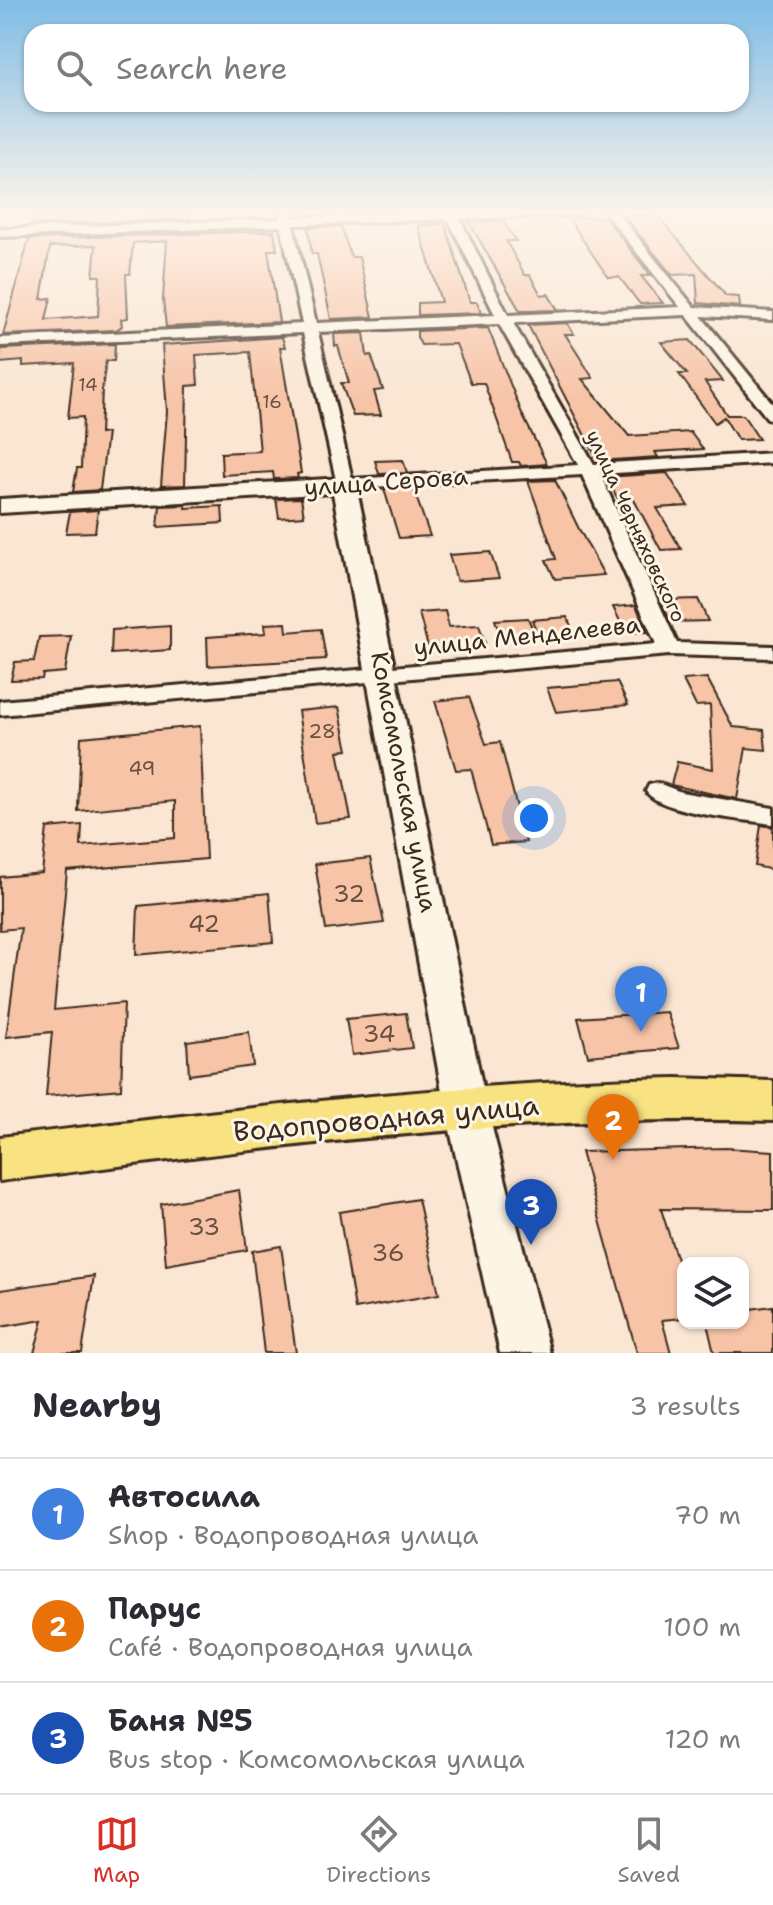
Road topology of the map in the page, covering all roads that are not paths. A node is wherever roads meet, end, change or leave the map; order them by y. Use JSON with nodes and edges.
{"nodes":[{"id":1,"x":298,"y":274,"type":"edge"},
{"id":2,"x":481,"y":274,"type":"edge"},
{"id":3,"x":659,"y":274,"type":"edge"},
{"id":4,"x":688,"y":311,"type":"junction"},
{"id":5,"x":773,"y":316,"type":"edge"},
{"id":6,"x":503,"y":318,"type":"junction"},
{"id":7,"x":310,"y":326,"type":"junction"},
{"id":8,"x":0,"y":342,"type":"edge"},
{"id":9,"x":772,"y":414,"type":"edge"},
{"id":10,"x":773,"y":458,"type":"edge"},
{"id":11,"x":588,"y":468,"type":"junction"},
{"id":12,"x":344,"y":485,"type":"junction"},
{"id":13,"x":0,"y":506,"type":"edge"},
{"id":14,"x":669,"y":649,"type":"junction"},
{"id":15,"x":773,"y":652,"type":"edge"},
{"id":16,"x":384,"y":677,"type":"junction"},
{"id":17,"x":0,"y":708,"type":"edge"},
{"id":18,"x":658,"y":791,"type":"dead end"},
{"id":19,"x":773,"y":816,"type":"edge"},
{"id":20,"x":773,"y":1101,"type":"edge"},
{"id":21,"x":466,"y":1108,"type":"junction"},
{"id":22,"x":0,"y":1159,"type":"edge"},
{"id":23,"x":525,"y":1353,"type":"edge"}],
"edges":[{"from":1,"to":7,"type":"street","name":"Комсомольская улица"},
{"from":2,"to":6,"type":"street","name":"улица Черняховского"},
{"from":3,"to":4,"type":"street"},
{"from":4,"to":5,"type":"street"},
{"from":4,"to":6,"type":"street"},
{"from":4,"to":9,"type":"street"},
{"from":6,"to":7,"type":"street"},
{"from":6,"to":11,"type":"street","name":"улица Черняховского"},
{"from":7,"to":8,"type":"street"},
{"from":7,"to":12,"type":"street","name":"Комсомольская улица"},
{"from":10,"to":11,"type":"street","name":"улица Серова"},
{"from":11,"to":12,"type":"street","name":"улица Серова"},
{"from":11,"to":14,"type":"street","name":"улица Черняховского"},
{"from":12,"to":13,"type":"main road","name":"улица Серова"},
{"from":12,"to":16,"type":"main road","name":"Комсомольская улица"},
{"from":14,"to":15,"type":"street","name":"улица Менделеева"},
{"from":14,"to":16,"type":"street","name":"улица Менделеева"},
{"from":16,"to":17,"type":"street","name":"улица Менделеева"},
{"from":16,"to":21,"type":"main road","name":"Комсомольская улица"},
{"from":18,"to":19,"type":"street"},
{"from":20,"to":21,"type":"main road","name":"Водопроводная улица"},
{"from":21,"to":22,"type":"main road","name":"Водопроводная улица"},
{"from":21,"to":23,"type":"main road","name":"Комсомольская улица"}]}
